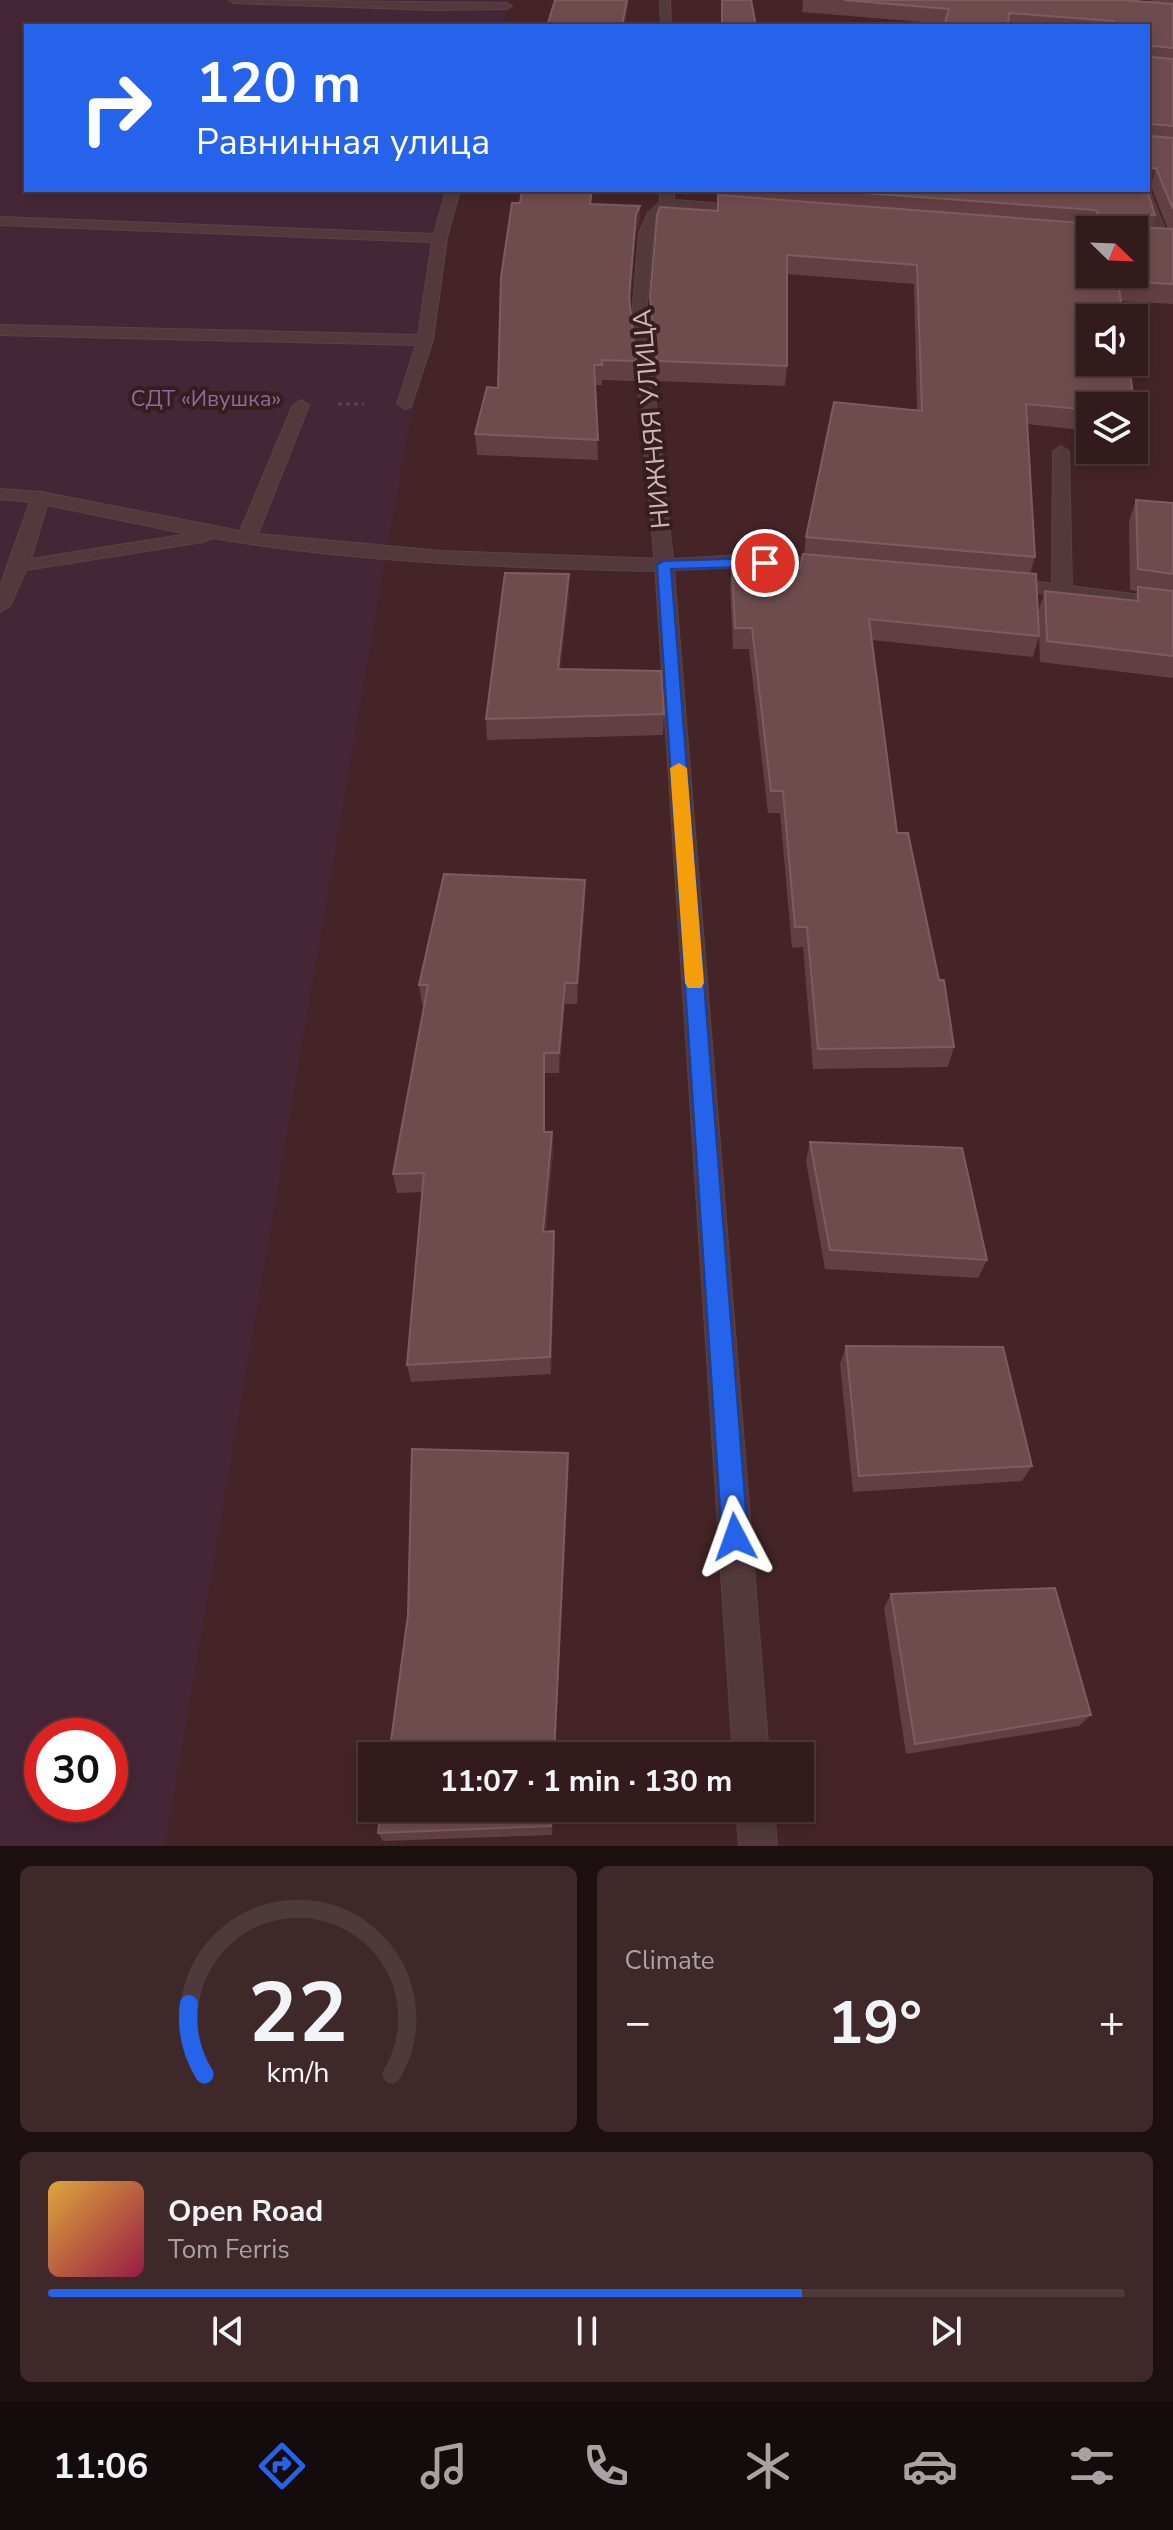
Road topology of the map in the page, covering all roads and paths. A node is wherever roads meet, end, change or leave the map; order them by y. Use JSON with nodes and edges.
{"nodes":[{"id":1,"x":234,"y":0,"type":"edge"},
{"id":2,"x":665,"y":0,"type":"edge"},
{"id":3,"x":507,"y":7,"type":"edge"},
{"id":4,"x":666,"y":24,"type":"edge"},
{"id":5,"x":452,"y":192,"type":"edge"},
{"id":6,"x":1146,"y":192,"type":"edge"},
{"id":7,"x":667,"y":196,"type":"edge"},
{"id":8,"x":760,"y":212,"type":"edge"},
{"id":9,"x":0,"y":221,"type":"edge"},
{"id":10,"x":440,"y":238,"type":"junction"},
{"id":11,"x":1162,"y":242,"type":"edge"},
{"id":12,"x":0,"y":330,"type":"edge"},
{"id":13,"x":425,"y":340,"type":"junction"},
{"id":14,"x":405,"y":404,"type":"dead end"},
{"id":15,"x":301,"y":405,"type":"dead end"},
{"id":16,"x":1061,"y":451,"type":"dead end"},
{"id":17,"x":0,"y":494,"type":"edge"},
{"id":18,"x":41,"y":497,"type":"junction"},
{"id":19,"x":219,"y":534,"type":"junction"},
{"id":20,"x":247,"y":537,"type":"junction"},
{"id":21,"x":664,"y":565,"type":"junction"},
{"id":22,"x":19,"y":566,"type":"junction"},
{"id":23,"x":857,"y":567,"type":"edge"},
{"id":24,"x":983,"y":582,"type":"edge"},
{"id":25,"x":1062,"y":590,"type":"junction"},
{"id":26,"x":1173,"y":605,"type":"edge"},
{"id":27,"x":0,"y":606,"type":"edge"},
{"id":28,"x":750,"y":1742,"type":"edge"},
{"id":29,"x":756,"y":1822,"type":"edge"},
{"id":30,"x":758,"y":1846,"type":"edge"}],
"edges":[{"from":1,"to":3,"type":"street"},
{"from":2,"to":4,"type":"street"},
{"from":5,"to":10,"type":"street"},
{"from":6,"to":11,"type":"street"},
{"from":7,"to":8,"type":"street"},
{"from":7,"to":21,"type":"street","name":"НИЖНЯЯ УЛИЦА"},
{"from":9,"to":10,"type":"street"},
{"from":10,"to":13,"type":"street"},
{"from":12,"to":13,"type":"street"},
{"from":13,"to":14,"type":"street"},
{"from":15,"to":20,"type":"street"},
{"from":16,"to":25,"type":"street"},
{"from":17,"to":18,"type":"street"},
{"from":18,"to":19,"type":"street"},
{"from":18,"to":22,"type":"street"},
{"from":19,"to":20,"type":"street"},
{"from":19,"to":22,"type":"street"},
{"from":20,"to":21,"type":"street"},
{"from":21,"to":23,"type":"street"},
{"from":21,"to":28,"type":"street","name":"НИЖНЯЯ УЛИЦА"},
{"from":22,"to":27,"type":"street"},
{"from":24,"to":25,"type":"street"},
{"from":25,"to":26,"type":"street"},
{"from":29,"to":30,"type":"street"}]}
